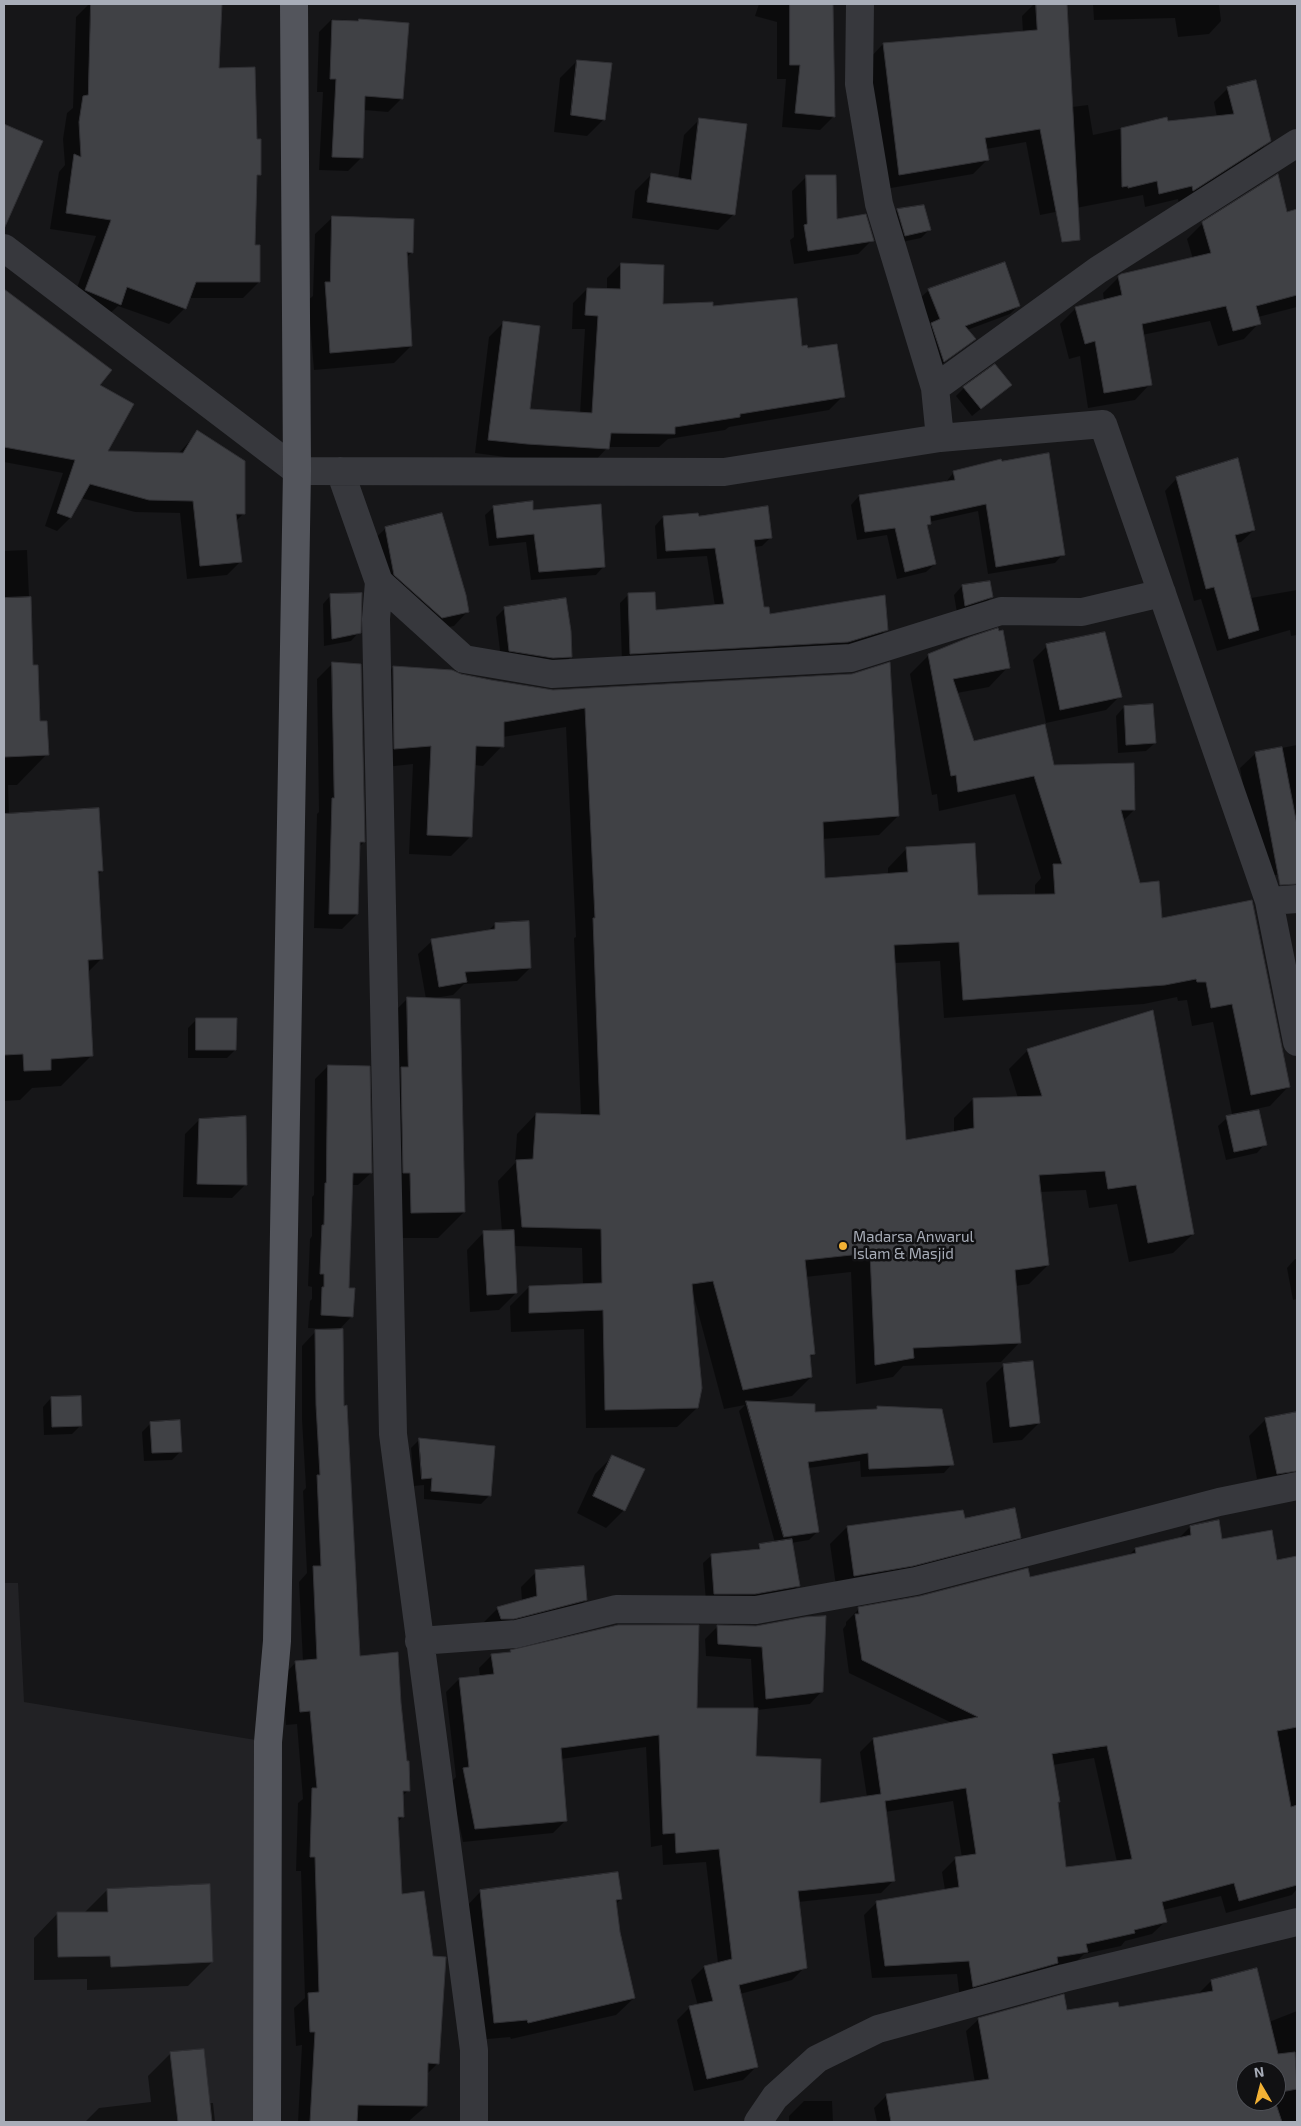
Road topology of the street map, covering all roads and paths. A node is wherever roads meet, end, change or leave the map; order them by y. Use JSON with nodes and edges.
{"nodes":[{"id":1,"x":294,"y":4,"type":"edge"},
{"id":2,"x":860,"y":4,"type":"edge"},
{"id":3,"x":1297,"y":143,"type":"edge"},
{"id":4,"x":4,"y":248,"type":"edge"},
{"id":5,"x":935,"y":388,"type":"junction"},
{"id":6,"x":940,"y":438,"type":"junction"},
{"id":7,"x":297,"y":471,"type":"junction"},
{"id":8,"x":340,"y":471,"type":"junction"},
{"id":9,"x":378,"y":582,"type":"junction"},
{"id":10,"x":1162,"y":594,"type":"junction"},
{"id":11,"x":1297,"y":899,"type":"edge"},
{"id":12,"x":1269,"y":901,"type":"junction"},
{"id":13,"x":1297,"y":1042,"type":"edge"},
{"id":14,"x":1297,"y":1486,"type":"edge"},
{"id":15,"x":419,"y":1642,"type":"junction"},
{"id":16,"x":1297,"y":1922,"type":"edge"},
{"id":17,"x":267,"y":2122,"type":"edge"},
{"id":18,"x":474,"y":2122,"type":"edge"},
{"id":19,"x":758,"y":2122,"type":"edge"}],
"edges":[{"from":1,"to":7,"type":"main road"},
{"from":2,"to":5,"type":"street"},
{"from":3,"to":5,"type":"street"},
{"from":4,"to":7,"type":"street"},
{"from":5,"to":6,"type":"street"},
{"from":6,"to":8,"type":"street"},
{"from":6,"to":10,"type":"street"},
{"from":7,"to":8,"type":"street"},
{"from":7,"to":17,"type":"main road"},
{"from":8,"to":9,"type":"street"},
{"from":9,"to":10,"type":"street"},
{"from":9,"to":15,"type":"street"},
{"from":10,"to":12,"type":"street"},
{"from":11,"to":12,"type":"street"},
{"from":12,"to":13,"type":"street"},
{"from":14,"to":15,"type":"street"},
{"from":15,"to":18,"type":"street"},
{"from":16,"to":19,"type":"street"}]}
